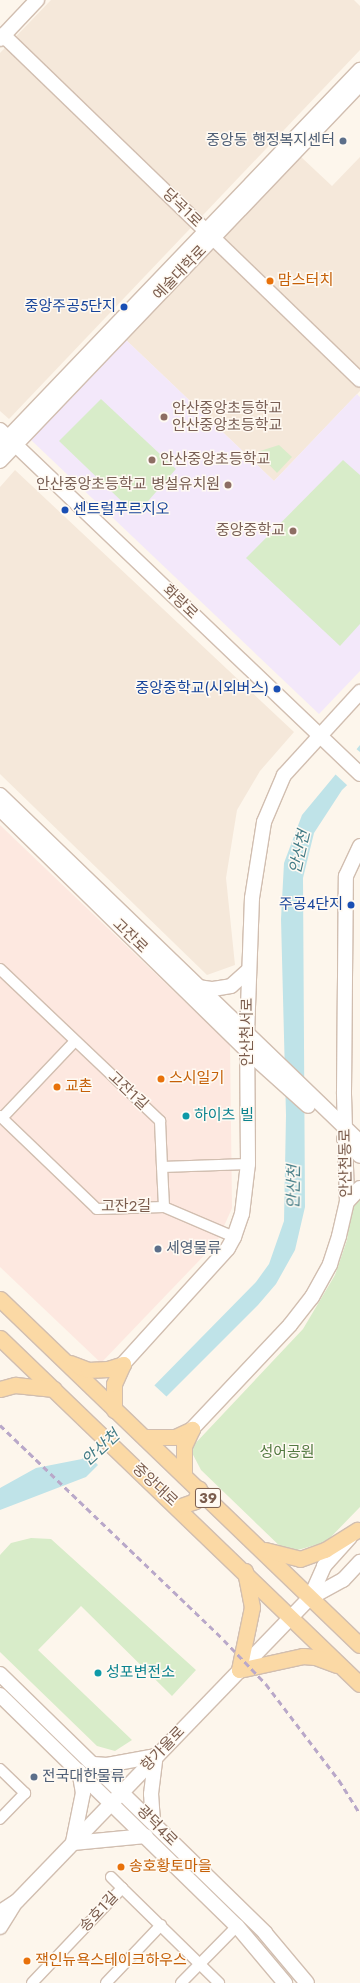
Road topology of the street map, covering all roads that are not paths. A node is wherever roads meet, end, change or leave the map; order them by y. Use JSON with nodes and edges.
{"nodes":[{"id":1,"x":37,"y":0,"type":"edge"},
{"id":2,"x":2,"y":37,"type":"edge"},
{"id":3,"x":360,"y":70,"type":"edge"},
{"id":4,"x":360,"y":84,"type":"edge"},
{"id":5,"x":210,"y":235,"type":"junction"},
{"id":6,"x":360,"y":380,"type":"edge"},
{"id":7,"x":6,"y":439,"type":"edge"},
{"id":8,"x":0,"y":461,"type":"edge"},
{"id":9,"x":360,"y":692,"type":"edge"},
{"id":10,"x":320,"y":735,"type":"junction"},
{"id":11,"x":360,"y":774,"type":"edge"},
{"id":12,"x":0,"y":795,"type":"edge"},
{"id":13,"x":0,"y":810,"type":"edge"},
{"id":14,"x":360,"y":846,"type":"edge"},
{"id":15,"x":0,"y":970,"type":"edge"},
{"id":16,"x":249,"y":970,"type":"junction"},
{"id":17,"x":198,"y":988,"type":"junction"},
{"id":18,"x":247,"y":1034,"type":"junction"},
{"id":19,"x":75,"y":1040,"type":"junction"},
{"id":20,"x":253,"y":1049,"type":"junction"},
{"id":21,"x":1,"y":1117,"type":"edge"},
{"id":22,"x":330,"y":1121,"type":"junction"},
{"id":23,"x":351,"y":1137,"type":"edge"},
{"id":24,"x":360,"y":1156,"type":"edge"},
{"id":25,"x":248,"y":1164,"type":"junction"},
{"id":26,"x":162,"y":1167,"type":"junction"},
{"id":27,"x":360,"y":1188,"type":"edge"},
{"id":28,"x":348,"y":1202,"type":"junction"},
{"id":29,"x":164,"y":1207,"type":"junction"},
{"id":30,"x":234,"y":1237,"type":"junction"},
{"id":31,"x":0,"y":1299,"type":"edge"},
{"id":32,"x":0,"y":1338,"type":"edge"},
{"id":33,"x":64,"y":1360,"type":"junction"},
{"id":34,"x":123,"y":1364,"type":"junction"},
{"id":35,"x":0,"y":1389,"type":"edge"},
{"id":36,"x":54,"y":1389,"type":"junction"},
{"id":37,"x":111,"y":1403,"type":"junction"},
{"id":38,"x":192,"y":1429,"type":"junction"},
{"id":39,"x":152,"y":1440,"type":"junction"},
{"id":40,"x":184,"y":1476,"type":"junction"},
{"id":41,"x":199,"y":1489,"type":"junction"},
{"id":42,"x":178,"y":1508,"type":"junction"},
{"id":43,"x":358,"y":1528,"type":"edge"},
{"id":44,"x":264,"y":1550,"type":"junction"},
{"id":45,"x":360,"y":1562,"type":"edge"},
{"id":46,"x":245,"y":1570,"type":"junction"},
{"id":47,"x":310,"y":1598,"type":"junction"},
{"id":48,"x":291,"y":1616,"type":"junction"},
{"id":49,"x":360,"y":1644,"type":"edge"},
{"id":50,"x":344,"y":1668,"type":"junction"},
{"id":51,"x":239,"y":1670,"type":"junction"},
{"id":52,"x":0,"y":1674,"type":"edge"},
{"id":53,"x":360,"y":1684,"type":"edge"},
{"id":54,"x":0,"y":1694,"type":"edge"},
{"id":55,"x":156,"y":1756,"type":"junction"},
{"id":56,"x":93,"y":1764,"type":"junction"},
{"id":57,"x":0,"y":1769,"type":"edge"},
{"id":58,"x":78,"y":1770,"type":"junction"},
{"id":59,"x":122,"y":1791,"type":"junction"},
{"id":60,"x":112,"y":1802,"type":"junction"},
{"id":61,"x":0,"y":1820,"type":"edge"},
{"id":62,"x":153,"y":1822,"type":"junction"},
{"id":63,"x":146,"y":1836,"type":"junction"},
{"id":64,"x":73,"y":1843,"type":"junction"},
{"id":65,"x":111,"y":1877,"type":"dead end"},
{"id":66,"x":122,"y":1888,"type":"junction"},
{"id":67,"x":17,"y":1901,"type":"junction"},
{"id":68,"x":0,"y":1912,"type":"edge"},
{"id":69,"x":161,"y":1925,"type":"junction"},
{"id":70,"x":237,"y":1926,"type":"junction"},
{"id":71,"x":0,"y":1927,"type":"edge"},
{"id":72,"x":200,"y":1963,"type":"junction"},
{"id":73,"x":32,"y":1983,"type":"edge"},
{"id":74,"x":106,"y":1983,"type":"edge"},
{"id":75,"x":181,"y":1983,"type":"edge"},
{"id":76,"x":219,"y":1983,"type":"edge"},
{"id":77,"x":285,"y":1983,"type":"edge"},
{"id":78,"x":306,"y":1983,"type":"edge"}],
"edges":[{"from":1,"to":2,"type":"street"},
{"from":2,"to":5,"type":"street","name":"당곡1로"},
{"from":3,"to":5,"type":"street","name":"예술대학로"},
{"from":4,"to":5,"type":"street","name":"예술대학로"},
{"from":5,"to":6,"type":"street","name":"당곡1로"},
{"from":5,"to":7,"type":"street","name":"예술대학로"},
{"from":7,"to":8,"type":"street","name":"예술대학로"},
{"from":7,"to":10,"type":"street","name":"화랑로"},
{"from":9,"to":10,"type":"street","name":"안산천서로"},
{"from":10,"to":11,"type":"street","name":"화랑로"},
{"from":10,"to":16,"type":"street","name":"안산천서로"},
{"from":12,"to":17,"type":"street","name":"고잔로"},
{"from":13,"to":20,"type":"street","name":"고잔로"},
{"from":14,"to":23,"type":"street","name":"안산천동로"},
{"from":15,"to":19,"type":"street","name":"고잔1길"},
{"from":16,"to":17,"type":"street"},
{"from":16,"to":18,"type":"street","name":"안산천서로"},
{"from":17,"to":18,"type":"street","name":"고잔로"},
{"from":18,"to":20,"type":"street","name":"안산천서로"},
{"from":19,"to":21,"type":"street"},
{"from":19,"to":26,"type":"street","name":"고잔1길"},
{"from":20,"to":22,"type":"street"},
{"from":20,"to":22,"type":"street","name":"고잔로"},
{"from":20,"to":25,"type":"street","name":"안산천서로"},
{"from":21,"to":29,"type":"street","name":"고잔2길"},
{"from":22,"to":23,"type":"street"},
{"from":23,"to":24,"type":"street"},
{"from":23,"to":28,"type":"street","name":"안산천동로"},
{"from":25,"to":26,"type":"street"},
{"from":25,"to":30,"type":"street","name":"안산천서로"},
{"from":26,"to":29,"type":"street","name":"고잔1길"},
{"from":27,"to":28,"type":"street"},
{"from":28,"to":38,"type":"street","name":"안산천동로"},
{"from":29,"to":30,"type":"street","name":"고잔2길"},
{"from":30,"to":34,"type":"street","name":"안산천서로"},
{"from":31,"to":33,"type":"main road","name":"중앙대로","number":"39"},
{"from":32,"to":36,"type":"main road","name":"중앙대로","number":"39"},
{"from":33,"to":34,"type":"main road"},
{"from":33,"to":37,"type":"main road","name":"중앙대로","number":"39"},
{"from":34,"to":37,"type":"main road"},
{"from":35,"to":36,"type":"main road"},
{"from":36,"to":42,"type":"main road","name":"중앙대로","number":"39"},
{"from":37,"to":39,"type":"main road","name":"중앙대로","number":"39"},
{"from":38,"to":39,"type":"main road"},
{"from":38,"to":40,"type":"main road"},
{"from":39,"to":40,"type":"main road","name":"중앙대로","number":"39"},
{"from":40,"to":41,"type":"main road","name":"중앙대로","number":"39"},
{"from":41,"to":42,"type":"main road"},
{"from":41,"to":44,"type":"main road","name":"중앙대로","number":"39"},
{"from":42,"to":46,"type":"main road","name":"중앙대로","number":"39"},
{"from":43,"to":44,"type":"main road"},
{"from":43,"to":47,"type":"street","name":"항가울로"},
{"from":44,"to":47,"type":"main road","name":"중앙대로","number":"39"},
{"from":45,"to":47,"type":"street","name":"항가울로"},
{"from":46,"to":48,"type":"main road","name":"중앙대로","number":"39"},
{"from":46,"to":51,"type":"main road"},
{"from":47,"to":48,"type":"street","name":"항가울로"},
{"from":47,"to":49,"type":"main road","name":"중앙대로","number":"39"},
{"from":48,"to":50,"type":"main road","name":"중앙대로","number":"39"},
{"from":48,"to":51,"type":"street","name":"항가울로"},
{"from":50,"to":51,"type":"main road"},
{"from":50,"to":53,"type":"main road","name":"중앙대로","number":"39"},
{"from":51,"to":55,"type":"street","name":"항가울로"},
{"from":52,"to":56,"type":"street","name":"광덕4로"},
{"from":54,"to":58,"type":"street","name":"광덕4로"},
{"from":55,"to":56,"type":"street"},
{"from":55,"to":59,"type":"street","name":"항가울로"},
{"from":55,"to":62,"type":"street"},
{"from":56,"to":59,"type":"street","name":"광덕4로"},
{"from":57,"to":61,"type":"street"},
{"from":58,"to":60,"type":"street","name":"광덕4로"},
{"from":58,"to":64,"type":"street"},
{"from":59,"to":60,"type":"street","name":"항가울로"},
{"from":59,"to":62,"type":"street","name":"광덕4로"},
{"from":60,"to":63,"type":"street","name":"광덕4로"},
{"from":60,"to":64,"type":"street","name":"항가울로"},
{"from":62,"to":78,"type":"street","name":"광덕4로"},
{"from":63,"to":64,"type":"street"},
{"from":63,"to":70,"type":"street","name":"광덕4로"},
{"from":64,"to":67,"type":"street","name":"항가울로"},
{"from":65,"to":66,"type":"street"},
{"from":66,"to":69,"type":"street","name":"송호1길"},
{"from":66,"to":73,"type":"street","name":"송호1길"},
{"from":67,"to":68,"type":"street","name":"항가울로"},
{"from":67,"to":71,"type":"street","name":"항가울로"},
{"from":69,"to":72,"type":"street","name":"송호1길"},
{"from":69,"to":74,"type":"street"},
{"from":70,"to":72,"type":"street"},
{"from":70,"to":77,"type":"street","name":"광덕4로"},
{"from":72,"to":75,"type":"street"},
{"from":72,"to":76,"type":"street","name":"송호1길"}]}
